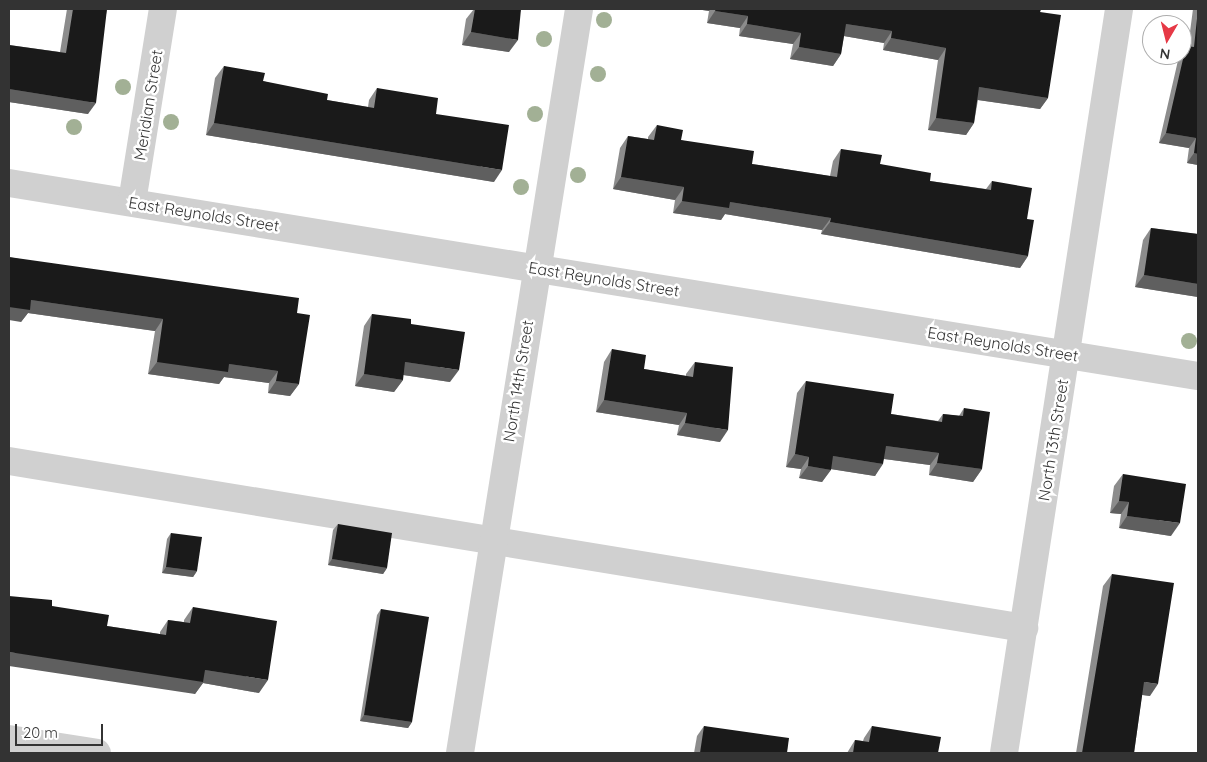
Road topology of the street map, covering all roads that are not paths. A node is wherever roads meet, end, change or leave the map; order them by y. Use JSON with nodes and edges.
{"nodes":[{"id":1,"x":163,"y":9,"type":"edge"},
{"id":2,"x":579,"y":9,"type":"edge"},
{"id":3,"x":1120,"y":9,"type":"edge"},
{"id":4,"x":9,"y":182,"type":"edge"},
{"id":5,"x":132,"y":202,"type":"junction"},
{"id":6,"x":536,"y":268,"type":"junction"},
{"id":7,"x":1066,"y":354,"type":"junction"},
{"id":8,"x":1198,"y":376,"type":"edge"},
{"id":9,"x":9,"y":461,"type":"edge"},
{"id":10,"x":493,"y":539,"type":"junction"},
{"id":11,"x":1024,"y":628,"type":"junction"},
{"id":12,"x":9,"y":739,"type":"edge"},
{"id":13,"x":97,"y":753,"type":"edge"},
{"id":14,"x":460,"y":753,"type":"edge"},
{"id":15,"x":1004,"y":753,"type":"edge"}],
"edges":[{"from":1,"to":5,"type":"street","name":"Meridian Street"},
{"from":2,"to":6,"type":"street","name":"North 14th Street"},
{"from":3,"to":7,"type":"street","name":"North 13th Street"},
{"from":4,"to":5,"type":"street","name":"East Reynolds Street"},
{"from":5,"to":6,"type":"street","name":"East Reynolds Street"},
{"from":6,"to":7,"type":"street","name":"East Reynolds Street"},
{"from":6,"to":10,"type":"street","name":"North 14th Street"},
{"from":7,"to":8,"type":"street","name":"East Reynolds Street"},
{"from":7,"to":11,"type":"street","name":"North 13th Street"},
{"from":9,"to":10,"type":"street"},
{"from":10,"to":11,"type":"street"},
{"from":10,"to":14,"type":"street","name":"North 14th Street"},
{"from":11,"to":15,"type":"street","name":"North 13th Street"},
{"from":12,"to":13,"type":"street"}]}
